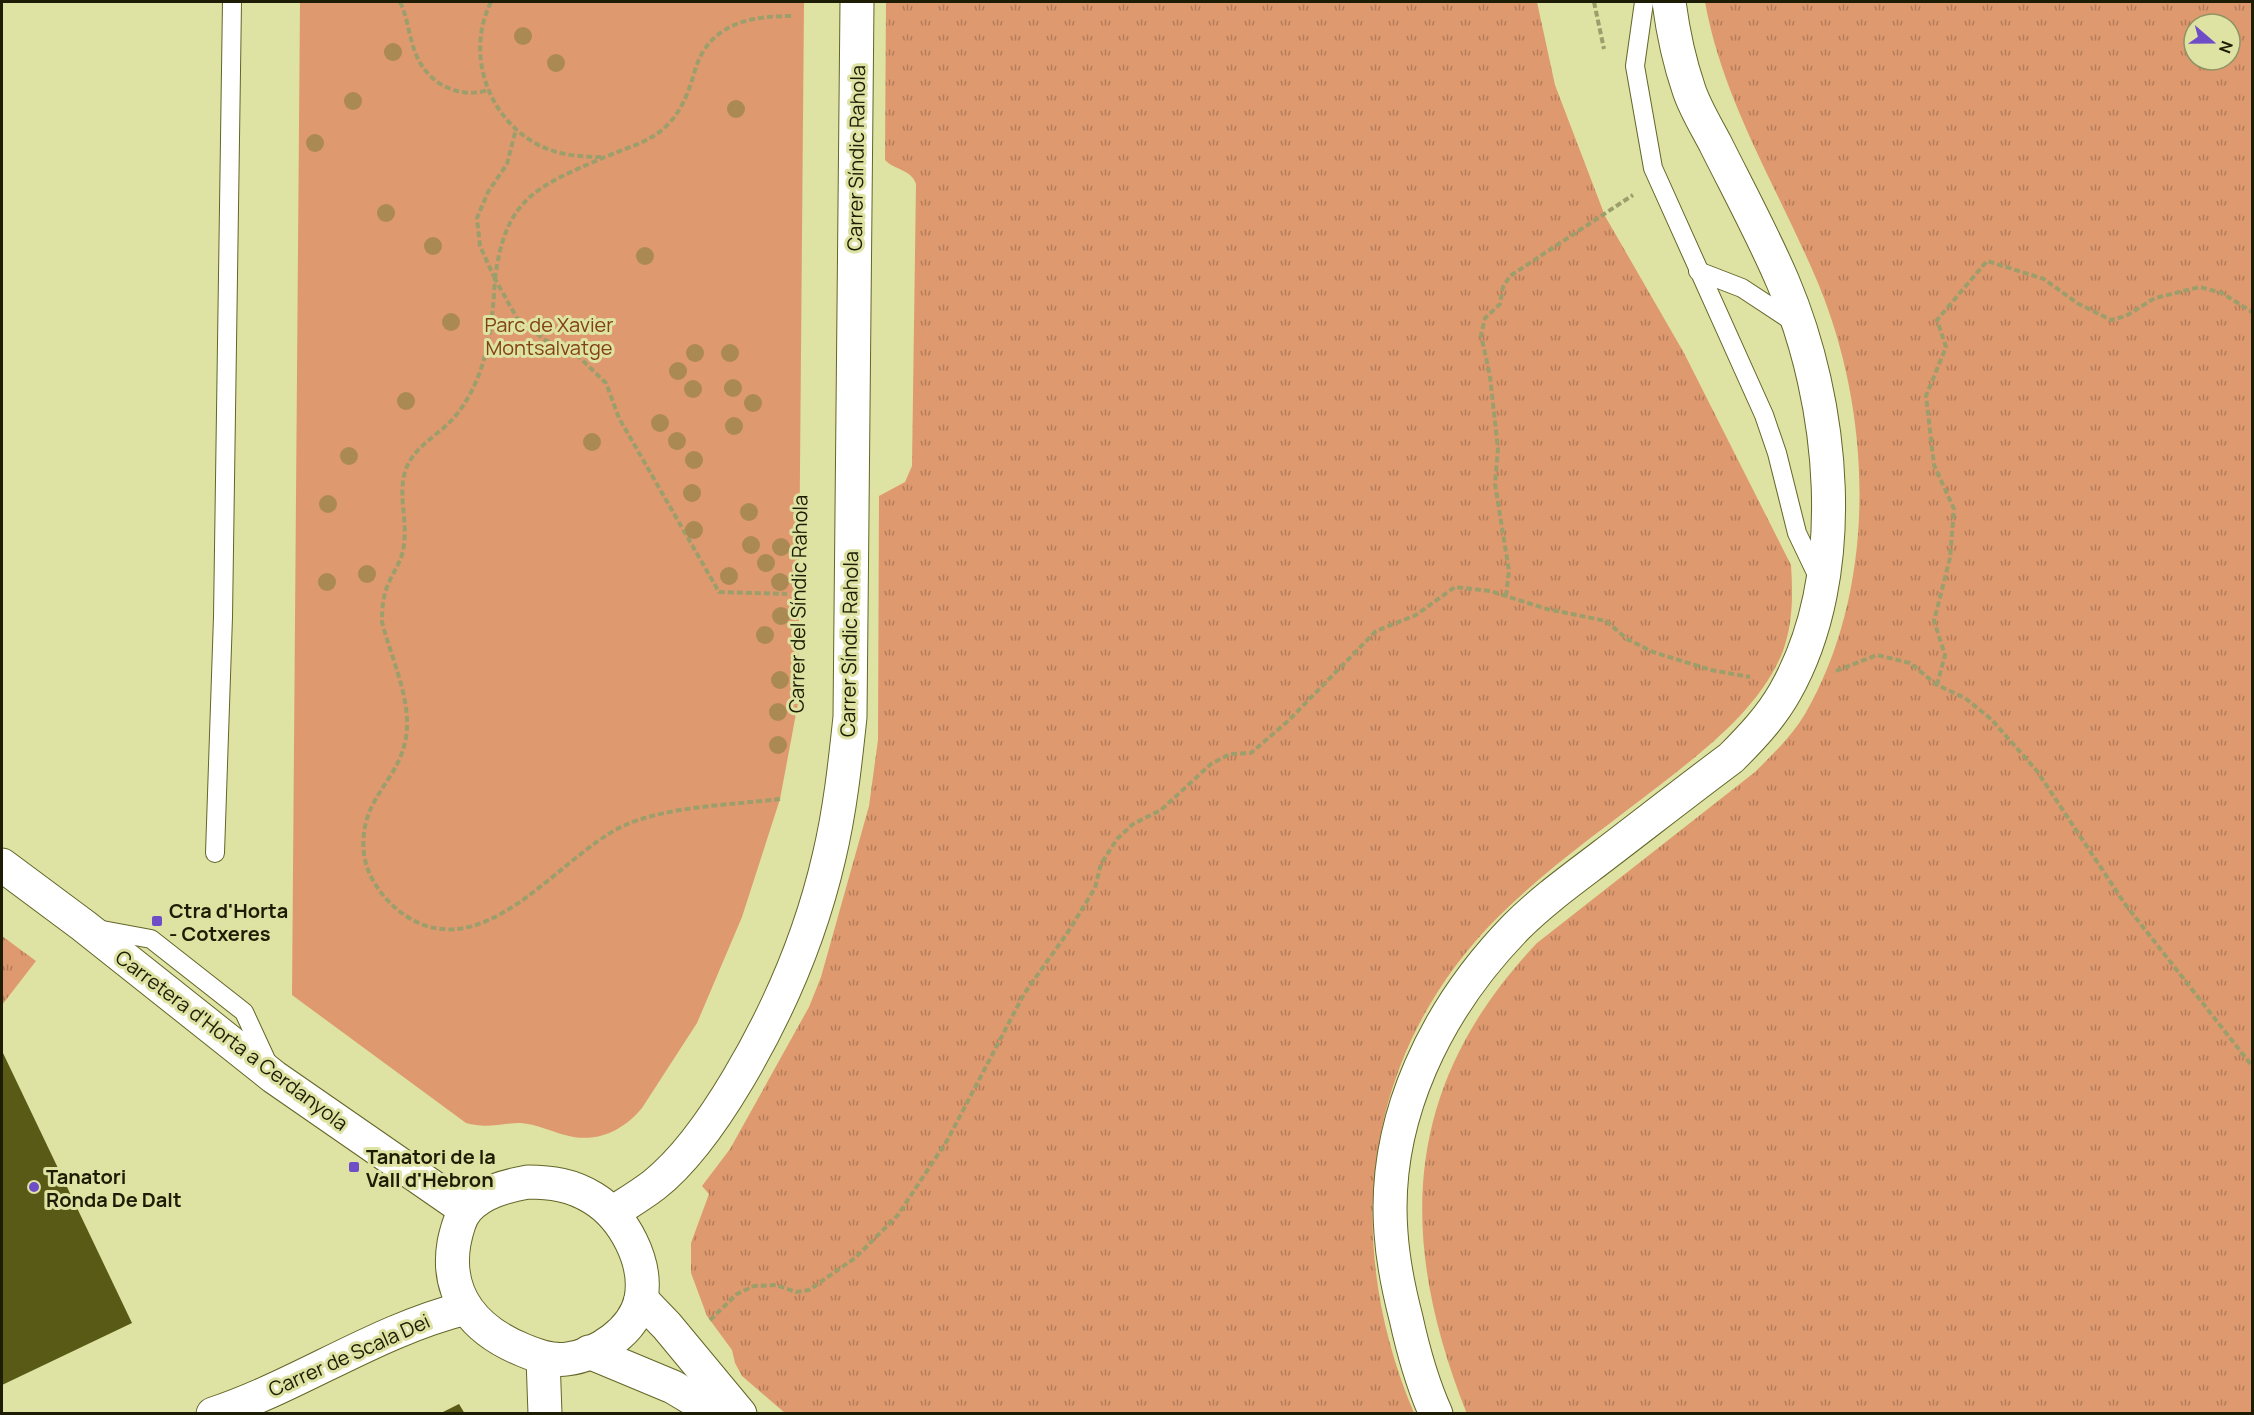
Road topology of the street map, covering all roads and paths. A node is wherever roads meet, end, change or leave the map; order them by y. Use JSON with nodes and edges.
{"nodes":[{"id":1,"x":232,"y":2,"type":"edge"},
{"id":2,"x":400,"y":2,"type":"edge"},
{"id":3,"x":491,"y":2,"type":"edge"},
{"id":4,"x":857,"y":2,"type":"edge"},
{"id":5,"x":1644,"y":2,"type":"edge"},
{"id":6,"x":1669,"y":2,"type":"edge"},
{"id":7,"x":792,"y":16,"type":"dead end"},
{"id":8,"x":488,"y":90,"type":"junction"},
{"id":9,"x":516,"y":129,"type":"junction"},
{"id":10,"x":606,"y":156,"type":"junction"},
{"id":11,"x":1636,"y":193,"type":"dead end"},
{"id":12,"x":1698,"y":272,"type":"junction"},
{"id":13,"x":495,"y":279,"type":"junction"},
{"id":14,"x":2253,"y":312,"type":"edge"},
{"id":15,"x":1811,"y":364,"type":"junction"},
{"id":16,"x":1822,"y":584,"type":"junction"},
{"id":17,"x":787,"y":594,"type":"dead end"},
{"id":18,"x":1506,"y":596,"type":"junction"},
{"id":19,"x":1798,"y":666,"type":"junction"},
{"id":20,"x":1938,"y":685,"type":"junction"},
{"id":21,"x":780,"y":799,"type":"dead end"},
{"id":22,"x":215,"y":853,"type":"dead end"},
{"id":23,"x":2,"y":865,"type":"edge"},
{"id":24,"x":2253,"y":1065,"type":"edge"},
{"id":25,"x":466,"y":1210,"type":"junction"},
{"id":26,"x":612,"y":1213,"type":"junction"},
{"id":27,"x":640,"y":1299,"type":"junction"},
{"id":28,"x":466,"y":1308,"type":"junction"},
{"id":29,"x":707,"y":1323,"type":"dead end"},
{"id":30,"x":589,"y":1352,"type":"junction"},
{"id":31,"x":543,"y":1358,"type":"junction"},
{"id":32,"x":223,"y":1411,"type":"edge"},
{"id":33,"x":545,"y":1413,"type":"edge"},
{"id":34,"x":718,"y":1413,"type":"edge"},
{"id":35,"x":740,"y":1413,"type":"edge"},
{"id":36,"x":1436,"y":1413,"type":"edge"}],
"edges":[{"from":1,"to":22,"type":"lane"},
{"from":2,"to":8,"type":"path"},
{"from":3,"to":8,"type":"path"},
{"from":4,"to":26,"type":"street","name":"Carrer Síndic Rahola"},
{"from":5,"to":12,"type":"lane"},
{"from":6,"to":15,"type":"street"},
{"from":7,"to":10,"type":"path"},
{"from":8,"to":9,"type":"path"},
{"from":9,"to":10,"type":"path"},
{"from":9,"to":13,"type":"path"},
{"from":10,"to":13,"type":"path"},
{"from":11,"to":18,"type":"path"},
{"from":12,"to":15,"type":"lane"},
{"from":12,"to":16,"type":"lane"},
{"from":13,"to":17,"type":"path"},
{"from":13,"to":21,"type":"path"},
{"from":14,"to":20,"type":"path"},
{"from":15,"to":16,"type":"street"},
{"from":16,"to":19,"type":"street"},
{"from":18,"to":19,"type":"path"},
{"from":18,"to":29,"type":"path"},
{"from":19,"to":20,"type":"path"},
{"from":19,"to":36,"type":"street"},
{"from":20,"to":24,"type":"path"},
{"from":23,"to":25,"type":"street","name":"Carretera d'Horta a Cerdanyola"},
{"from":25,"to":26,"type":"street"},
{"from":25,"to":28,"type":"street"},
{"from":26,"to":27,"type":"street"},
{"from":27,"to":30,"type":"street"},
{"from":27,"to":35,"type":"street"},
{"from":28,"to":31,"type":"street"},
{"from":28,"to":32,"type":"street","name":"Carrer de Scala Dei"},
{"from":30,"to":31,"type":"street"},
{"from":30,"to":34,"type":"street"},
{"from":31,"to":33,"type":"street"}]}
